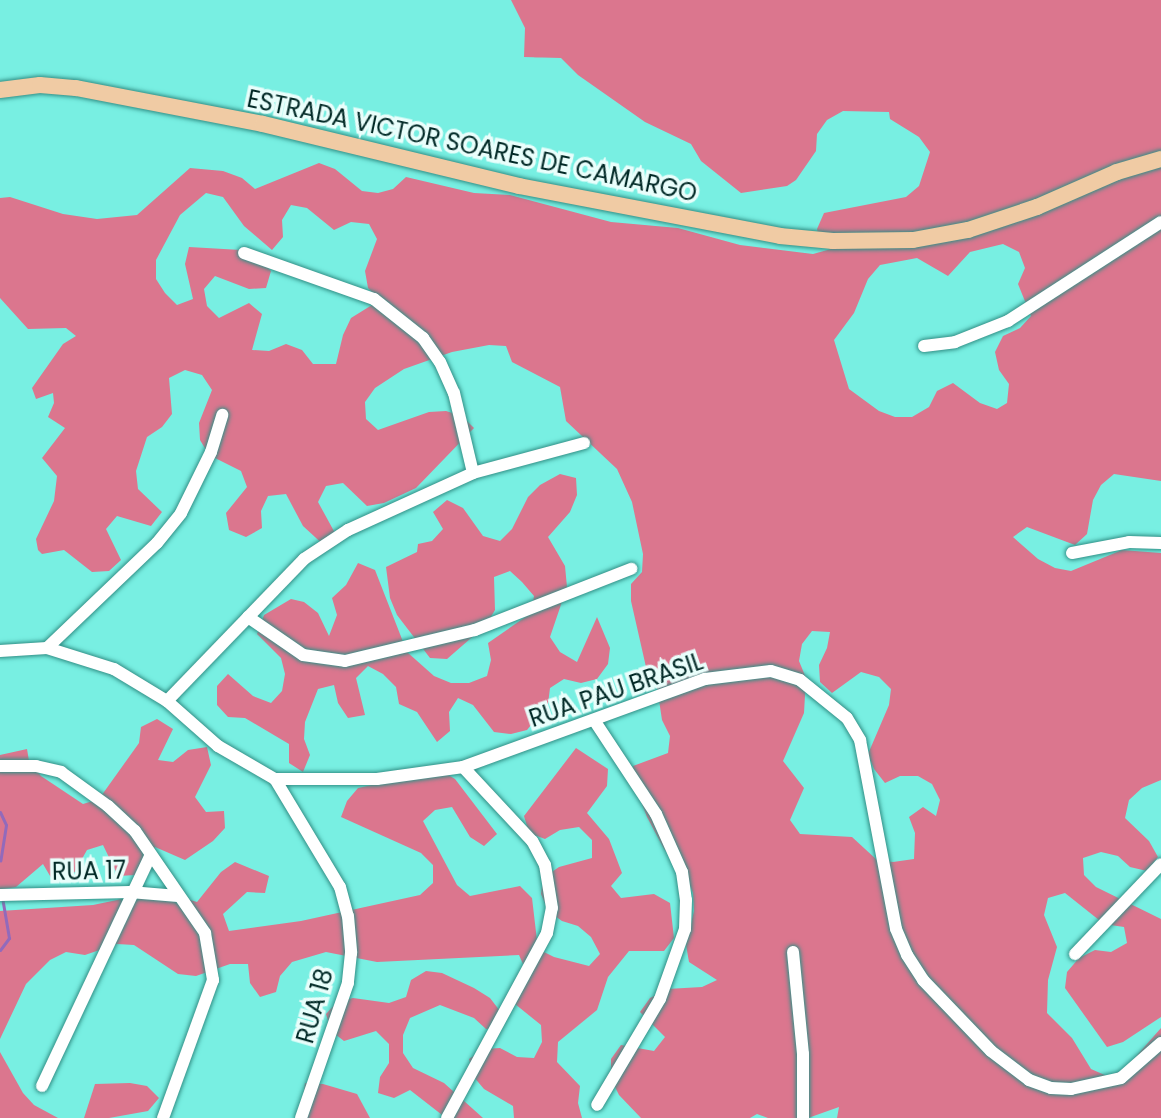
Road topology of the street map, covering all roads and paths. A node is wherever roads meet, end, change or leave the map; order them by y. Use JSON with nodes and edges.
{"nodes":[{"id":1,"x":0,"y":90,"type":"edge"},
{"id":2,"x":1161,"y":159,"type":"edge"},
{"id":3,"x":1161,"y":222,"type":"edge"},
{"id":4,"x":244,"y":253,"type":"dead end"},
{"id":5,"x":924,"y":346,"type":"dead end"},
{"id":6,"x":222,"y":415,"type":"dead end"},
{"id":7,"x":584,"y":443,"type":"dead end"},
{"id":8,"x":473,"y":473,"type":"junction"},
{"id":9,"x":1161,"y":543,"type":"edge"},
{"id":10,"x":1072,"y":553,"type":"dead end"},
{"id":11,"x":631,"y":569,"type":"dead end"},
{"id":12,"x":248,"y":617,"type":"junction"},
{"id":13,"x":47,"y":648,"type":"junction"},
{"id":14,"x":0,"y":651,"type":"edge"},
{"id":15,"x":167,"y":701,"type":"junction"},
{"id":16,"x":594,"y":720,"type":"junction"},
{"id":17,"x":0,"y":766,"type":"edge"},
{"id":18,"x":463,"y":767,"type":"junction"},
{"id":19,"x":275,"y":779,"type":"junction"},
{"id":20,"x":150,"y":857,"type":"junction"},
{"id":21,"x":1161,"y":864,"type":"edge"},
{"id":22,"x":130,"y":892,"type":"junction"},
{"id":23,"x":0,"y":895,"type":"edge"},
{"id":24,"x":178,"y":896,"type":"junction"},
{"id":25,"x":793,"y":952,"type":"dead end"},
{"id":26,"x":1075,"y":954,"type":"dead end"},
{"id":27,"x":1161,"y":1043,"type":"edge"},
{"id":28,"x":42,"y":1086,"type":"dead end"},
{"id":29,"x":597,"y":1105,"type":"dead end"},
{"id":30,"x":163,"y":1118,"type":"edge"},
{"id":31,"x":301,"y":1118,"type":"edge"},
{"id":32,"x":447,"y":1118,"type":"edge"},
{"id":33,"x":803,"y":1118,"type":"edge"}],
"edges":[{"from":1,"to":2,"type":"main road","name":"ESTRADA VICTOR SOARES DE CAMARGO"},
{"from":3,"to":5,"type":"street"},
{"from":4,"to":8,"type":"street"},
{"from":6,"to":13,"type":"street"},
{"from":7,"to":8,"type":"street"},
{"from":8,"to":12,"type":"street"},
{"from":9,"to":10,"type":"street"},
{"from":11,"to":12,"type":"street"},
{"from":12,"to":15,"type":"street"},
{"from":13,"to":14,"type":"street"},
{"from":13,"to":15,"type":"street"},
{"from":15,"to":19,"type":"street"},
{"from":16,"to":18,"type":"street","name":"RUA PAU BRASIL"},
{"from":16,"to":27,"type":"street","name":"RUA PAU BRASIL"},
{"from":16,"to":29,"type":"street"},
{"from":17,"to":20,"type":"street"},
{"from":18,"to":19,"type":"street","name":"RUA PAU BRASIL"},
{"from":18,"to":32,"type":"street"},
{"from":19,"to":31,"type":"street","name":"RUA 18"},
{"from":20,"to":22,"type":"street"},
{"from":20,"to":24,"type":"street"},
{"from":21,"to":26,"type":"street"},
{"from":22,"to":23,"type":"street","name":"RUA 17"},
{"from":22,"to":24,"type":"street","name":"RUA 17"},
{"from":22,"to":28,"type":"street"},
{"from":24,"to":30,"type":"street"},
{"from":25,"to":33,"type":"street"}]}
